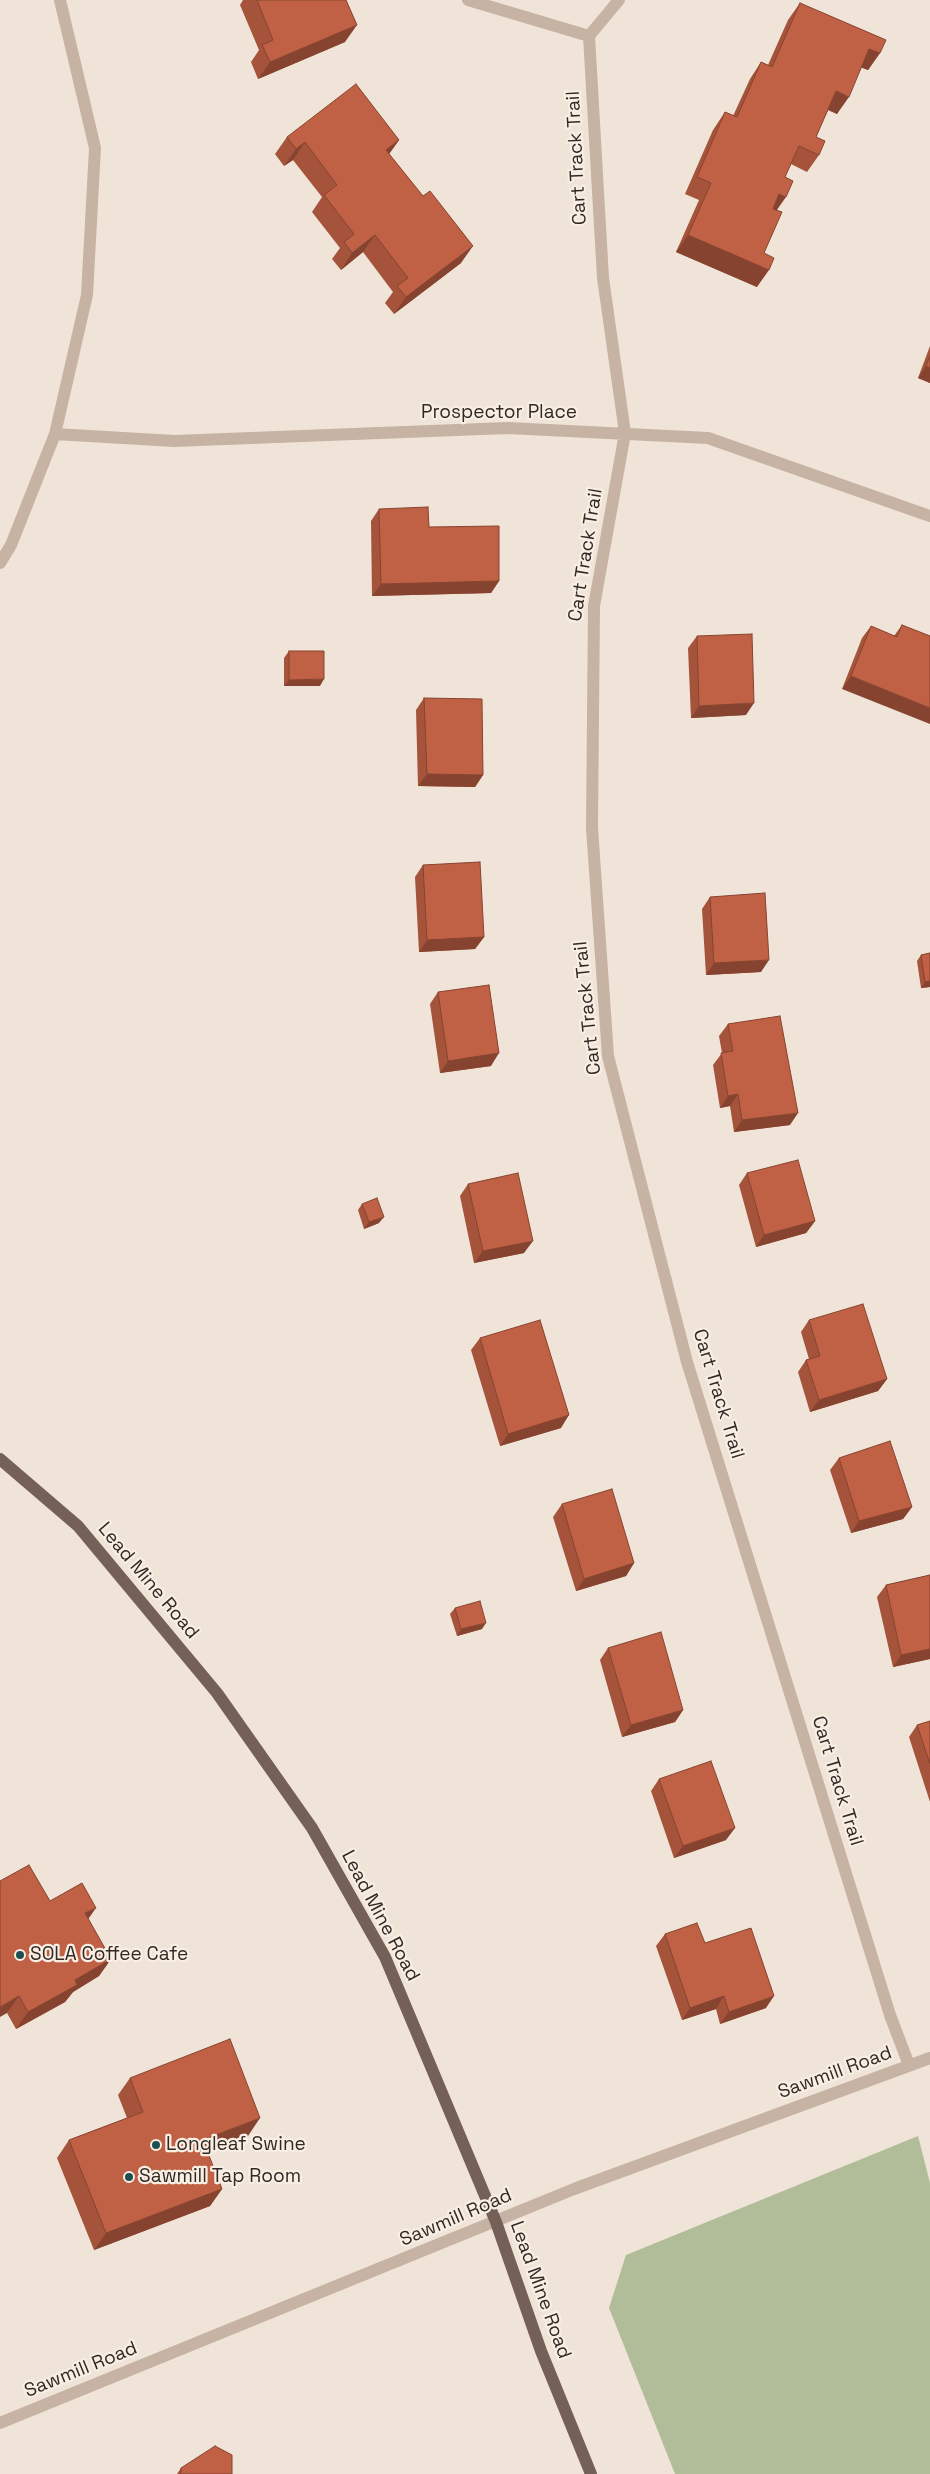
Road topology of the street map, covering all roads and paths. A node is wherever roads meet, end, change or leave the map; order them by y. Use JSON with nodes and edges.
{"nodes":[{"id":1,"x":60,"y":0,"type":"edge"},
{"id":2,"x":468,"y":0,"type":"edge"},
{"id":3,"x":620,"y":0,"type":"edge"},
{"id":4,"x":589,"y":36,"type":"junction"},
{"id":5,"x":626,"y":433,"type":"junction"},
{"id":6,"x":54,"y":434,"type":"junction"},
{"id":7,"x":930,"y":516,"type":"edge"},
{"id":8,"x":0,"y":563,"type":"edge"},
{"id":9,"x":0,"y":1459,"type":"edge"},
{"id":10,"x":930,"y":2058,"type":"edge"},
{"id":11,"x":910,"y":2065,"type":"junction"},
{"id":12,"x":496,"y":2222,"type":"junction"},
{"id":13,"x":0,"y":2423,"type":"edge"},
{"id":14,"x":591,"y":2474,"type":"edge"}],
"edges":[{"from":1,"to":6,"type":"street"},
{"from":2,"to":4,"type":"street"},
{"from":3,"to":4,"type":"street"},
{"from":4,"to":5,"type":"street","name":"Cart Track Trail"},
{"from":5,"to":6,"type":"street","name":"Prospector Place"},
{"from":5,"to":7,"type":"street","name":"Prospector Place"},
{"from":5,"to":11,"type":"street","name":"Cart Track Trail"},
{"from":6,"to":8,"type":"street"},
{"from":9,"to":12,"type":"main road","name":"Lead Mine Road"},
{"from":10,"to":11,"type":"street","name":"Sawmill Road"},
{"from":11,"to":12,"type":"street","name":"Sawmill Road"},
{"from":12,"to":13,"type":"street","name":"Sawmill Road"},
{"from":12,"to":14,"type":"main road","name":"Lead Mine Road"}]}
